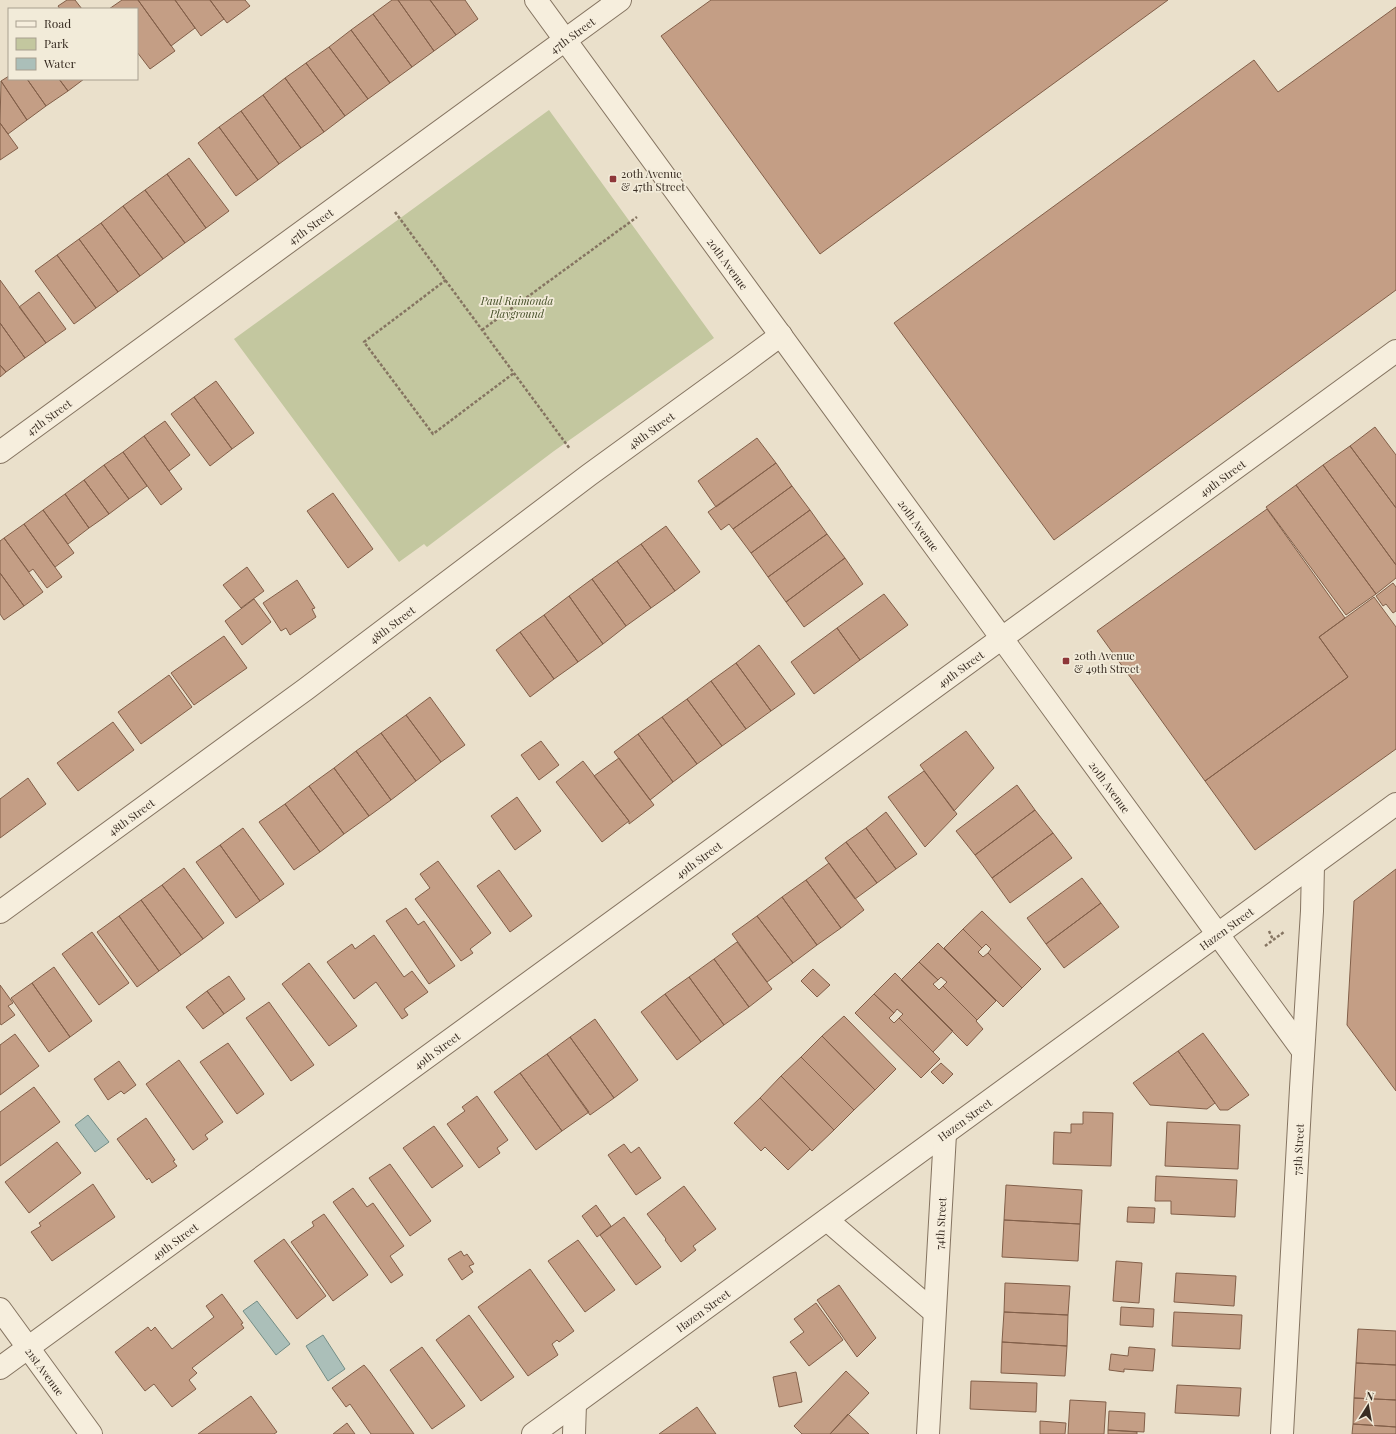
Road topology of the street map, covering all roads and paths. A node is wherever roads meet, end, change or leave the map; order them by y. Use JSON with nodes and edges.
{"nodes":[{"id":1,"x":536,"y":0,"type":"edge"},
{"id":2,"x":620,"y":0,"type":"edge"},
{"id":3,"x":565,"y":40,"type":"junction"},
{"id":4,"x":395,"y":212,"type":"dead end"},
{"id":5,"x":637,"y":217,"type":"dead end"},
{"id":6,"x":446,"y":280,"type":"junction"},
{"id":7,"x":482,"y":330,"type":"junction"},
{"id":8,"x":781,"y":334,"type":"junction"},
{"id":9,"x":1396,"y":351,"type":"edge"},
{"id":10,"x":514,"y":373,"type":"junction"},
{"id":11,"x":570,"y":449,"type":"dead end"},
{"id":12,"x":0,"y":452,"type":"edge"},
{"id":13,"x":1001,"y":638,"type":"junction"},
{"id":14,"x":1396,"y":804,"type":"edge"},
{"id":15,"x":1313,"y":865,"type":"junction"},
{"id":16,"x":0,"y":912,"type":"edge"},
{"id":17,"x":1288,"y":928,"type":"dead end"},
{"id":18,"x":1269,"y":931,"type":"dead end"},
{"id":19,"x":1218,"y":935,"type":"junction"},
{"id":20,"x":1273,"y":940,"type":"junction"},
{"id":21,"x":1265,"y":946,"type":"dead end"},
{"id":22,"x":1303,"y":1051,"type":"junction"},
{"id":23,"x":945,"y":1134,"type":"junction"},
{"id":24,"x":827,"y":1220,"type":"junction"},
{"id":25,"x":0,"y":1309,"type":"edge"},
{"id":26,"x":934,"y":1312,"type":"junction"},
{"id":27,"x":28,"y":1347,"type":"junction"},
{"id":28,"x":0,"y":1368,"type":"edge"},
{"id":29,"x":575,"y":1404,"type":"junction"},
{"id":30,"x":91,"y":1434,"type":"edge"},
{"id":31,"x":533,"y":1434,"type":"edge"},
{"id":32,"x":574,"y":1434,"type":"edge"},
{"id":33,"x":928,"y":1434,"type":"edge"},
{"id":34,"x":1282,"y":1434,"type":"edge"}],
"edges":[{"from":1,"to":3,"type":"street","name":"20th Avenue"},
{"from":2,"to":3,"type":"street","name":"47th Street"},
{"from":3,"to":8,"type":"street","name":"20th Avenue"},
{"from":3,"to":12,"type":"street","name":"47th Street"},
{"from":4,"to":6,"type":"path"},
{"from":5,"to":7,"type":"path"},
{"from":6,"to":7,"type":"path"},
{"from":6,"to":10,"type":"path"},
{"from":7,"to":10,"type":"path"},
{"from":8,"to":13,"type":"street","name":"20th Avenue"},
{"from":8,"to":16,"type":"street","name":"48th Street"},
{"from":9,"to":13,"type":"street","name":"49th Street"},
{"from":10,"to":11,"type":"path"},
{"from":13,"to":19,"type":"street","name":"20th Avenue"},
{"from":13,"to":27,"type":"street","name":"49th Street"},
{"from":14,"to":15,"type":"street","name":"Hazen Street"},
{"from":15,"to":19,"type":"street","name":"Hazen Street"},
{"from":15,"to":22,"type":"street","name":"75th Street"},
{"from":17,"to":20,"type":"path"},
{"from":18,"to":20,"type":"path"},
{"from":19,"to":22,"type":"street","name":"20th Avenue"},
{"from":19,"to":23,"type":"street","name":"Hazen Street"},
{"from":20,"to":21,"type":"path"},
{"from":22,"to":34,"type":"street","name":"75th Street"},
{"from":23,"to":24,"type":"street","name":"Hazen Street"},
{"from":23,"to":26,"type":"street","name":"74th Street"},
{"from":24,"to":26,"type":"street"},
{"from":24,"to":29,"type":"street","name":"Hazen Street"},
{"from":25,"to":27,"type":"street","name":"21st Avenue"},
{"from":26,"to":33,"type":"street","name":"74th Street"},
{"from":27,"to":28,"type":"street","name":"49th Street"},
{"from":27,"to":30,"type":"street","name":"21st Avenue"},
{"from":29,"to":31,"type":"street","name":"Hazen Street"},
{"from":29,"to":32,"type":"street"}]}
